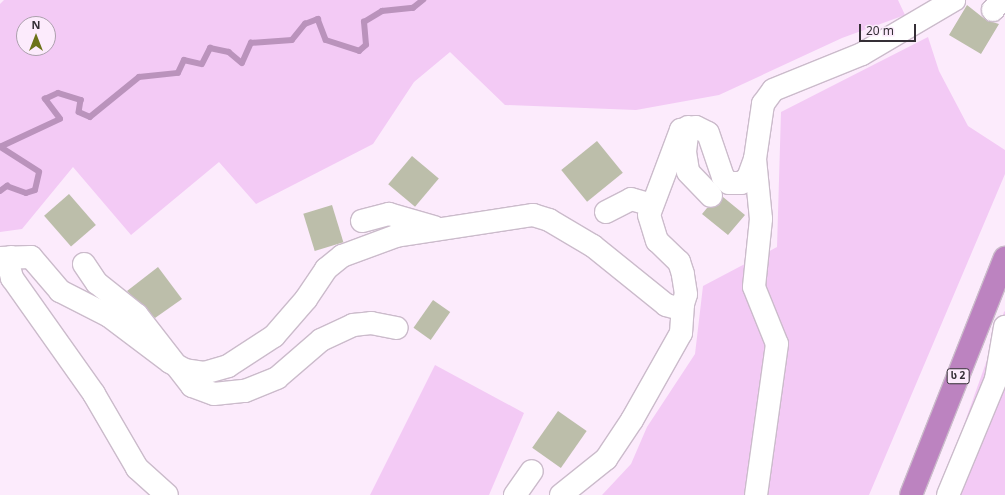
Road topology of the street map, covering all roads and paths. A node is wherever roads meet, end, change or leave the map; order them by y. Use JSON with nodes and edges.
{"nodes":[{"id":1,"x":954,"y":0,"type":"edge"},
{"id":2,"x":688,"y":126,"type":"junction"},
{"id":3,"x":755,"y":159,"type":"junction"},
{"id":4,"x":711,"y":196,"type":"dead end"},
{"id":5,"x":652,"y":205,"type":"junction"},
{"id":6,"x":606,"y":212,"type":"dead end"},
{"id":7,"x":362,"y":221,"type":"dead end"},
{"id":8,"x":438,"y":228,"type":"junction"},
{"id":9,"x":6,"y":257,"type":"edge"},
{"id":10,"x":1005,"y":258,"type":"edge"},
{"id":11,"x":84,"y":264,"type":"dead end"},
{"id":12,"x":683,"y":304,"type":"junction"},
{"id":13,"x":1005,"y":327,"type":"edge"},
{"id":14,"x":397,"y":328,"type":"dead end"},
{"id":15,"x":170,"y":362,"type":"junction"},
{"id":16,"x":532,"y":471,"type":"dead end"},
{"id":17,"x":167,"y":495,"type":"edge"},
{"id":18,"x":515,"y":495,"type":"edge"},
{"id":19,"x":561,"y":495,"type":"edge"},
{"id":20,"x":756,"y":495,"type":"edge"},
{"id":21,"x":912,"y":495,"type":"edge"},
{"id":22,"x":948,"y":495,"type":"edge"}],
"edges":[{"from":1,"to":3,"type":"street"},
{"from":2,"to":3,"type":"street"},
{"from":2,"to":4,"type":"street"},
{"from":2,"to":5,"type":"street"},
{"from":3,"to":20,"type":"street"},
{"from":5,"to":6,"type":"street"},
{"from":5,"to":12,"type":"street"},
{"from":7,"to":8,"type":"street"},
{"from":8,"to":12,"type":"street"},
{"from":8,"to":15,"type":"street"},
{"from":9,"to":15,"type":"street"},
{"from":9,"to":17,"type":"street"},
{"from":10,"to":21,"type":"highway","number":"ს 2"},
{"from":11,"to":15,"type":"street"},
{"from":12,"to":19,"type":"street"},
{"from":13,"to":22,"type":"street"},
{"from":14,"to":15,"type":"street"},
{"from":16,"to":18,"type":"street"}]}
